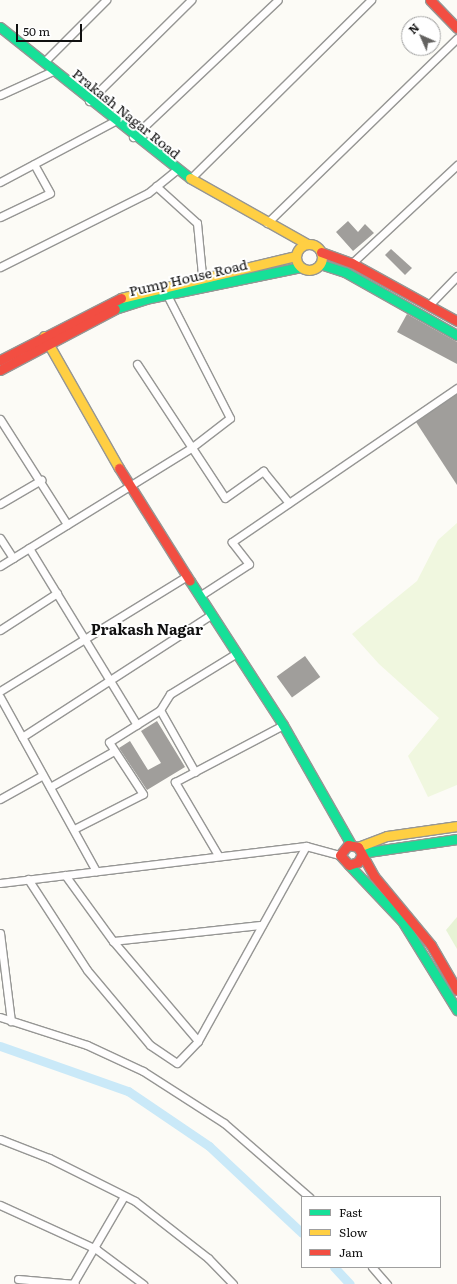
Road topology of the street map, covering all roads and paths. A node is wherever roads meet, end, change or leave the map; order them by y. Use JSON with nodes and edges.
{"nodes":[{"id":1,"x":106,"y":0,"type":"edge"},
{"id":2,"x":191,"y":0,"type":"edge"},
{"id":3,"x":278,"y":0,"type":"edge"},
{"id":4,"x":371,"y":0,"type":"edge"},
{"id":5,"x":433,"y":1,"type":"edge"},
{"id":6,"x":0,"y":28,"type":"edge"},
{"id":7,"x":457,"y":28,"type":"edge"},
{"id":8,"x":457,"y":38,"type":"edge"},
{"id":9,"x":44,"y":62,"type":"junction"},
{"id":10,"x":53,"y":71,"type":"junction"},
{"id":11,"x":0,"y":95,"type":"edge"},
{"id":12,"x":89,"y":101,"type":"junction"},
{"id":13,"x":113,"y":122,"type":"junction"},
{"id":14,"x":133,"y":137,"type":"junction"},
{"id":15,"x":34,"y":164,"type":"junction"},
{"id":16,"x":457,"y":165,"type":"edge"},
{"id":17,"x":176,"y":170,"type":"junction"},
{"id":18,"x":192,"y":177,"type":"junction"},
{"id":19,"x":0,"y":182,"type":"edge"},
{"id":20,"x":156,"y":186,"type":"junction"},
{"id":21,"x":0,"y":217,"type":"edge"},
{"id":22,"x":267,"y":223,"type":"junction"},
{"id":23,"x":307,"y":244,"type":"junction"},
{"id":24,"x":321,"y":252,"type":"junction"},
{"id":25,"x":296,"y":256,"type":"junction"},
{"id":26,"x":352,"y":263,"type":"junction"},
{"id":27,"x":320,"y":264,"type":"junction"},
{"id":28,"x":0,"y":267,"type":"edge"},
{"id":29,"x":301,"y":267,"type":"junction"},
{"id":30,"x":202,"y":275,"type":"junction"},
{"id":31,"x":457,"y":276,"type":"edge"},
{"id":32,"x":166,"y":294,"type":"junction"},
{"id":33,"x":430,"y":304,"type":"junction"},
{"id":34,"x":457,"y":321,"type":"edge"},
{"id":35,"x":457,"y":335,"type":"edge"},
{"id":36,"x":46,"y":340,"type":"junction"},
{"id":37,"x":0,"y":360,"type":"edge"},
{"id":38,"x":137,"y":364,"type":"dead end"},
{"id":39,"x":0,"y":370,"type":"edge"},
{"id":40,"x":457,"y":388,"type":"edge"},
{"id":41,"x":0,"y":419,"type":"edge"},
{"id":42,"x":191,"y":448,"type":"junction"},
{"id":43,"x":41,"y":480,"type":"junction"},
{"id":44,"x":129,"y":486,"type":"junction"},
{"id":45,"x":289,"y":503,"type":"junction"},
{"id":46,"x":0,"y":504,"type":"edge"},
{"id":47,"x":67,"y":524,"type":"junction"},
{"id":48,"x":0,"y":538,"type":"edge"},
{"id":49,"x":29,"y":548,"type":"junction"},
{"id":50,"x":13,"y":558,"type":"junction"},
{"id":51,"x":0,"y":566,"type":"edge"},
{"id":52,"x":187,"y":576,"type":"junction"},
{"id":53,"x":57,"y":593,"type":"junction"},
{"id":54,"x":201,"y":595,"type":"junction"},
{"id":55,"x":212,"y":614,"type":"junction"},
{"id":56,"x":0,"y":630,"type":"edge"},
{"id":57,"x":85,"y":640,"type":"junction"},
{"id":58,"x":236,"y":654,"type":"junction"},
{"id":59,"x":111,"y":683,"type":"junction"},
{"id":60,"x":0,"y":691,"type":"edge"},
{"id":61,"x":0,"y":697,"type":"edge"},
{"id":62,"x":160,"y":710,"type":"junction"},
{"id":63,"x":137,"y":725,"type":"junction"},
{"id":64,"x":283,"y":725,"type":"junction"},
{"id":65,"x":22,"y":737,"type":"junction"},
{"id":66,"x":114,"y":751,"type":"junction"},
{"id":67,"x":195,"y":772,"type":"junction"},
{"id":68,"x":44,"y":775,"type":"junction"},
{"id":69,"x":50,"y":787,"type":"junction"},
{"id":70,"x":0,"y":799,"type":"edge"},
{"id":71,"x":457,"y":826,"type":"edge"},
{"id":72,"x":74,"y":829,"type":"junction"},
{"id":73,"x":457,"y":839,"type":"edge"},
{"id":74,"x":306,"y":846,"type":"junction"},
{"id":75,"x":358,"y":850,"type":"junction"},
{"id":76,"x":218,"y":855,"type":"junction"},
{"id":77,"x":340,"y":855,"type":"junction"},
{"id":78,"x":349,"y":865,"type":"junction"},
{"id":79,"x":96,"y":871,"type":"junction"},
{"id":80,"x":65,"y":875,"type":"junction"},
{"id":81,"x":28,"y":879,"type":"junction"},
{"id":82,"x":0,"y":883,"type":"edge"},
{"id":83,"x":260,"y":925,"type":"junction"},
{"id":84,"x":0,"y":933,"type":"edge"},
{"id":85,"x":113,"y":941,"type":"junction"},
{"id":86,"x":457,"y":990,"type":"edge"},
{"id":87,"x":457,"y":1010,"type":"edge"},
{"id":88,"x":0,"y":1017,"type":"edge"},
{"id":89,"x":11,"y":1021,"type":"junction"},
{"id":90,"x":198,"y":1041,"type":"junction"},
{"id":91,"x":0,"y":1139,"type":"edge"},
{"id":92,"x":124,"y":1196,"type":"junction"},
{"id":93,"x":308,"y":1196,"type":"edge"},
{"id":94,"x":0,"y":1205,"type":"edge"},
{"id":95,"x":96,"y":1249,"type":"junction"},
{"id":96,"x":373,"y":1268,"type":"edge"},
{"id":97,"x":18,"y":1279,"type":"dead end"},
{"id":98,"x":48,"y":1282,"type":"edge"},
{"id":99,"x":74,"y":1283,"type":"edge"},
{"id":100,"x":143,"y":1284,"type":"edge"},
{"id":101,"x":233,"y":1284,"type":"edge"},
{"id":102,"x":387,"y":1284,"type":"edge"}],
"edges":[{"from":1,"to":9,"type":"street"},
{"from":2,"to":12,"type":"street"},
{"from":3,"to":14,"type":"street"},
{"from":4,"to":18,"type":"street"},
{"from":5,"to":7,"type":"street"},
{"from":6,"to":9,"type":"street","name":"Prakash Nagar Road"},
{"from":8,"to":22,"type":"street"},
{"from":9,"to":10,"type":"street","name":"Prakash Nagar Road"},
{"from":10,"to":11,"type":"street"},
{"from":10,"to":12,"type":"street","name":"Prakash Nagar Road"},
{"from":12,"to":13,"type":"street","name":"Prakash Nagar Road"},
{"from":13,"to":14,"type":"street","name":"Prakash Nagar Road"},
{"from":13,"to":15,"type":"street"},
{"from":14,"to":17,"type":"street","name":"Prakash Nagar Road"},
{"from":15,"to":19,"type":"street"},
{"from":15,"to":21,"type":"street"},
{"from":16,"to":26,"type":"street"},
{"from":17,"to":18,"type":"street","name":"Prakash Nagar Road"},
{"from":17,"to":20,"type":"street"},
{"from":18,"to":22,"type":"street","name":"Prakash Nagar Road"},
{"from":20,"to":28,"type":"street"},
{"from":20,"to":30,"type":"street"},
{"from":22,"to":23,"type":"street","name":"Prakash Nagar Road"},
{"from":23,"to":24,"type":"street"},
{"from":23,"to":25,"type":"street"},
{"from":24,"to":26,"type":"street"},
{"from":24,"to":27,"type":"street"},
{"from":25,"to":29,"type":"street"},
{"from":25,"to":30,"type":"street"},
{"from":26,"to":33,"type":"street"},
{"from":27,"to":29,"type":"street"},
{"from":27,"to":35,"type":"street"},
{"from":29,"to":32,"type":"street","name":"Pump House Road"},
{"from":30,"to":36,"type":"street"},
{"from":31,"to":33,"type":"street"},
{"from":32,"to":36,"type":"street","name":"Pump House Road"},
{"from":32,"to":42,"type":"street"},
{"from":33,"to":34,"type":"street"},
{"from":36,"to":37,"type":"street"},
{"from":36,"to":39,"type":"street","name":"Pump House Road"},
{"from":36,"to":44,"type":"street"},
{"from":38,"to":42,"type":"street"},
{"from":40,"to":45,"type":"street"},
{"from":41,"to":43,"type":"street"},
{"from":42,"to":44,"type":"street"},
{"from":42,"to":45,"type":"street"},
{"from":43,"to":46,"type":"street"},
{"from":43,"to":47,"type":"street"},
{"from":44,"to":47,"type":"street"},
{"from":44,"to":52,"type":"street"},
{"from":45,"to":54,"type":"street"},
{"from":47,"to":49,"type":"street"},
{"from":48,"to":50,"type":"street"},
{"from":49,"to":50,"type":"street"},
{"from":49,"to":53,"type":"street"},
{"from":50,"to":51,"type":"street"},
{"from":52,"to":54,"type":"street"},
{"from":52,"to":57,"type":"street"},
{"from":53,"to":56,"type":"street"},
{"from":53,"to":57,"type":"street"},
{"from":54,"to":55,"type":"street"},
{"from":55,"to":58,"type":"street"},
{"from":55,"to":59,"type":"street"},
{"from":57,"to":59,"type":"street"},
{"from":57,"to":60,"type":"street"},
{"from":58,"to":62,"type":"street"},
{"from":58,"to":64,"type":"street"},
{"from":59,"to":63,"type":"street"},
{"from":59,"to":65,"type":"street"},
{"from":61,"to":65,"type":"street"},
{"from":62,"to":63,"type":"street"},
{"from":62,"to":67,"type":"street"},
{"from":63,"to":66,"type":"street"},
{"from":64,"to":67,"type":"street"},
{"from":64,"to":75,"type":"street"},
{"from":65,"to":68,"type":"street"},
{"from":66,"to":69,"type":"street"},
{"from":66,"to":72,"type":"street"},
{"from":67,"to":76,"type":"street"},
{"from":68,"to":69,"type":"street"},
{"from":68,"to":70,"type":"street"},
{"from":69,"to":72,"type":"street"},
{"from":71,"to":75,"type":"street"},
{"from":72,"to":79,"type":"street"},
{"from":73,"to":75,"type":"street"},
{"from":74,"to":76,"type":"street"},
{"from":74,"to":77,"type":"street"},
{"from":74,"to":83,"type":"street"},
{"from":75,"to":77,"type":"street"},
{"from":75,"to":78,"type":"street"},
{"from":75,"to":86,"type":"street"},
{"from":76,"to":79,"type":"street"},
{"from":77,"to":78,"type":"street"},
{"from":78,"to":87,"type":"street"},
{"from":79,"to":80,"type":"street"},
{"from":80,"to":81,"type":"street"},
{"from":80,"to":85,"type":"street"},
{"from":81,"to":82,"type":"street"},
{"from":81,"to":90,"type":"street"},
{"from":83,"to":85,"type":"street"},
{"from":83,"to":90,"type":"street"},
{"from":84,"to":89,"type":"street"},
{"from":85,"to":90,"type":"street"},
{"from":88,"to":89,"type":"street"},
{"from":89,"to":93,"type":"street"},
{"from":91,"to":92,"type":"street"},
{"from":92,"to":95,"type":"street"},
{"from":92,"to":101,"type":"street"},
{"from":94,"to":95,"type":"street"},
{"from":95,"to":99,"type":"street"},
{"from":95,"to":100,"type":"street"},
{"from":96,"to":102,"type":"street"},
{"from":97,"to":98,"type":"street"},
{"from":98,"to":99,"type":"street"}]}
